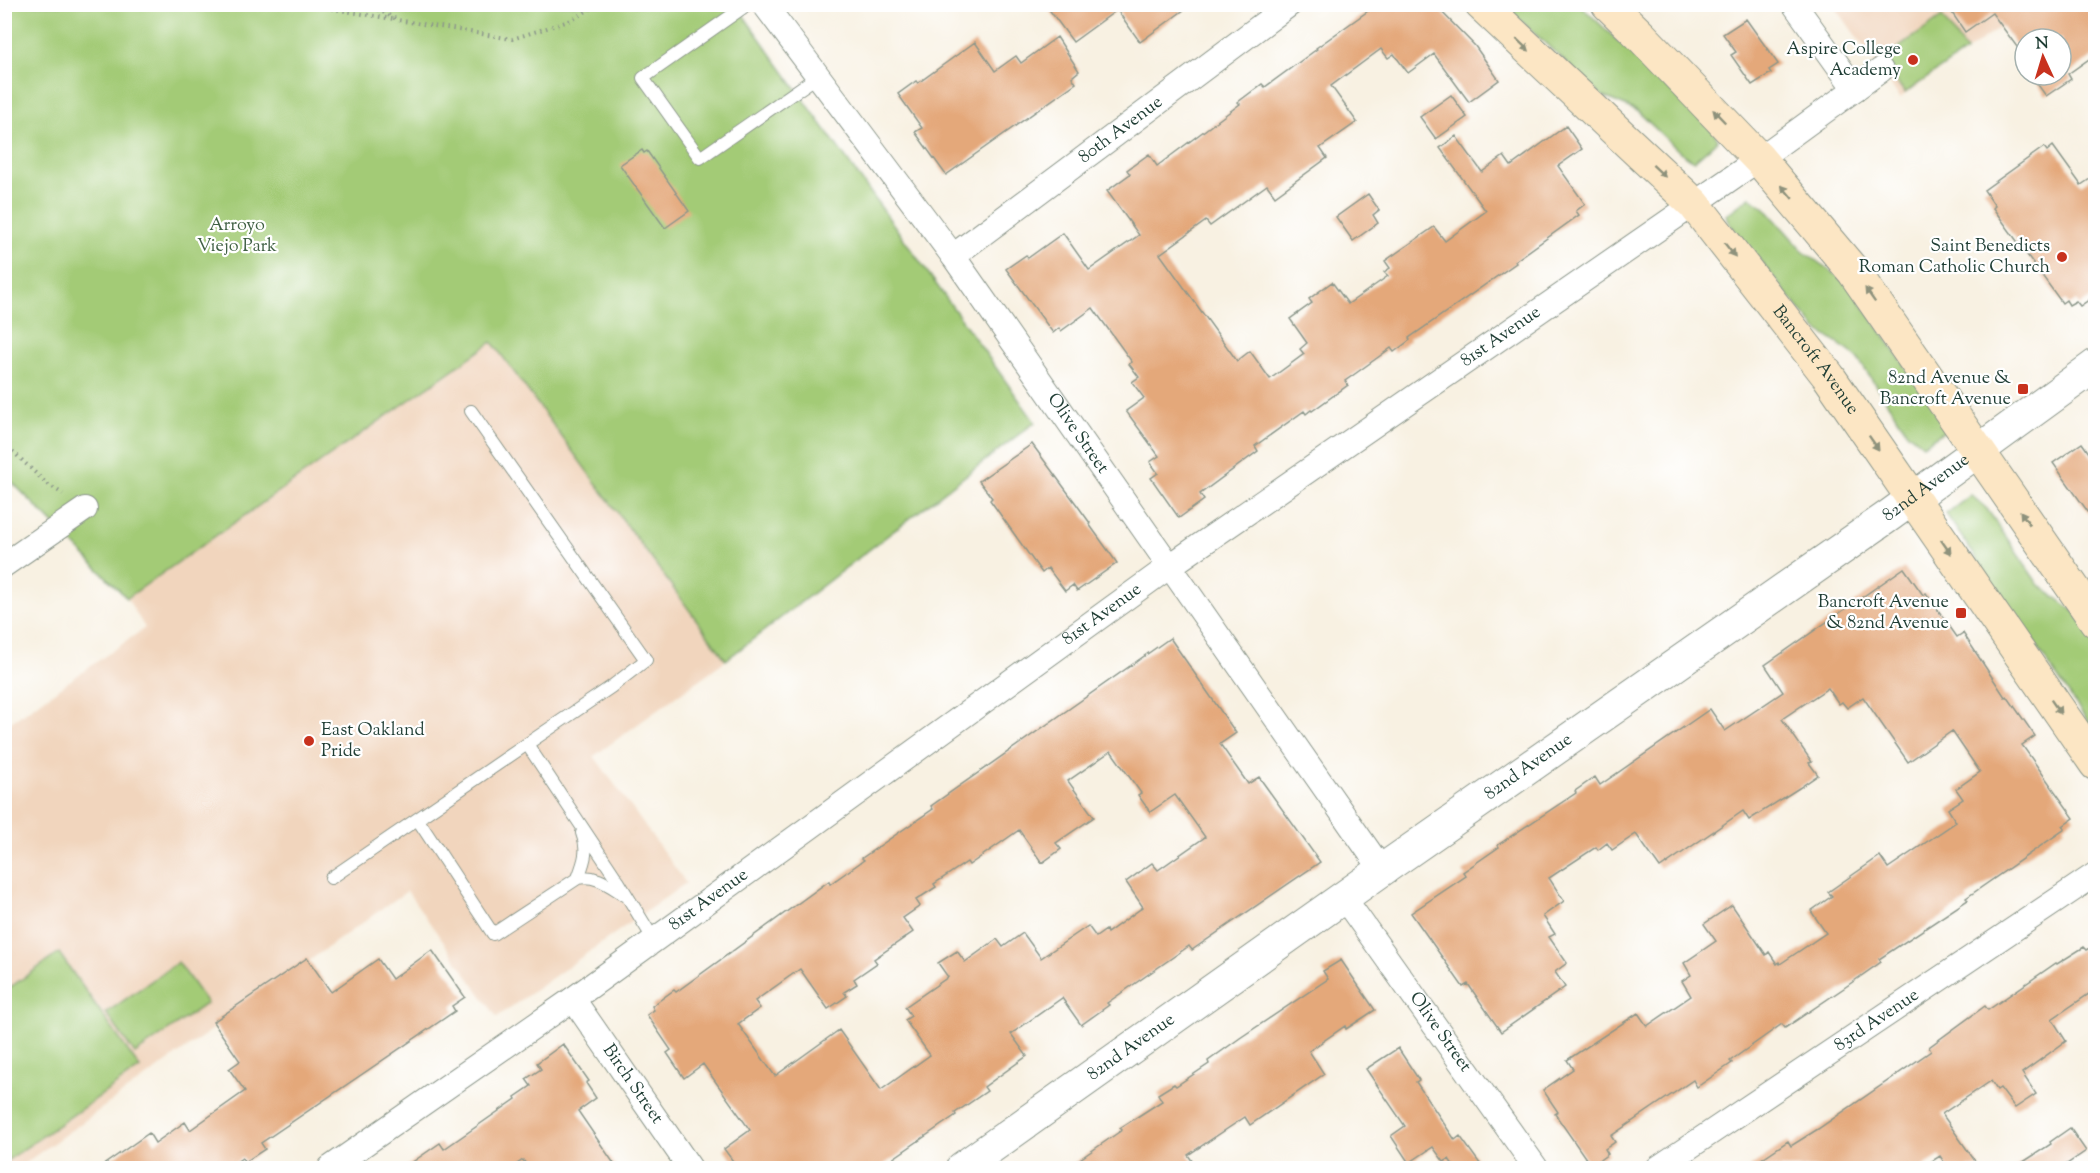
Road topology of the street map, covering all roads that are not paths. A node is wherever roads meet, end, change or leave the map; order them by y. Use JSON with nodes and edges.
{"nodes":[{"id":1,"x":748,"y":4,"type":"edge"},
{"id":2,"x":764,"y":4,"type":"edge"},
{"id":3,"x":1290,"y":4,"type":"edge"},
{"id":4,"x":1481,"y":4,"type":"edge"},
{"id":5,"x":1608,"y":4,"type":"edge"},
{"id":6,"x":1794,"y":4,"type":"edge"},
{"id":7,"x":1881,"y":70,"type":"dead end"},
{"id":8,"x":818,"y":76,"type":"junction"},
{"id":9,"x":1855,"y":89,"type":"junction"},
{"id":10,"x":1759,"y":159,"type":"junction"},
{"id":11,"x":1694,"y":204,"type":"junction"},
{"id":12,"x":953,"y":256,"type":"junction"},
{"id":13,"x":2096,"y":365,"type":"edge"},
{"id":14,"x":471,"y":411,"type":"dead end"},
{"id":15,"x":1978,"y":450,"type":"junction"},
{"id":16,"x":1913,"y":498,"type":"junction"},
{"id":17,"x":85,"y":509,"type":"road end"},
{"id":18,"x":4,"y":565,"type":"edge"},
{"id":19,"x":1170,"y":566,"type":"junction"},
{"id":20,"x":2096,"y":621,"type":"edge"},
{"id":21,"x":527,"y":744,"type":"junction"},
{"id":22,"x":2096,"y":764,"type":"edge"},
{"id":23,"x":572,"y":810,"type":"junction"},
{"id":24,"x":418,"y":820,"type":"junction"},
{"id":25,"x":1382,"y":870,"type":"junction"},
{"id":26,"x":2096,"y":874,"type":"edge"},
{"id":27,"x":331,"y":878,"type":"dead end"},
{"id":28,"x":578,"y":878,"type":"junction"},
{"id":29,"x":626,"y":895,"type":"junction"},
{"id":30,"x":1344,"y":898,"type":"junction"},
{"id":31,"x":654,"y":940,"type":"junction"},
{"id":32,"x":573,"y":999,"type":"junction"},
{"id":33,"x":1666,"y":1166,"type":"edge"},
{"id":34,"x":330,"y":1168,"type":"edge"},
{"id":35,"x":690,"y":1168,"type":"edge"},
{"id":36,"x":962,"y":1168,"type":"edge"},
{"id":37,"x":1536,"y":1168,"type":"edge"}],
"edges":[{"from":1,"to":8,"type":"lane"},
{"from":2,"to":8,"type":"street","name":"Olive Street"},
{"from":3,"to":12,"type":"street","name":"80th Avenue"},
{"from":4,"to":11,"type":"main road","name":"Bancroft Avenue","one_way":true},
{"from":10,"to":5,"type":"main road","one_way":true},
{"from":6,"to":9,"type":"street"},
{"from":7,"to":9,"type":"street","name":"81st Avenue"},
{"from":8,"to":12,"type":"street","name":"Olive Street"},
{"from":9,"to":10,"type":"street","name":"81st Avenue"},
{"from":10,"to":11,"type":"street","name":"81st Avenue"},
{"from":15,"to":10,"type":"main road","one_way":true},
{"from":11,"to":16,"type":"main road","name":"Bancroft Avenue","one_way":true},
{"from":11,"to":19,"type":"street","name":"81st Avenue"},
{"from":12,"to":19,"type":"street","name":"Olive Street"},
{"from":13,"to":15,"type":"street","name":"82nd Avenue"},
{"from":14,"to":21,"type":"lane"},
{"from":15,"to":16,"type":"street","name":"82nd Avenue"},
{"from":20,"to":15,"type":"main road","one_way":true},
{"from":16,"to":22,"type":"main road","name":"Bancroft Avenue","one_way":true},
{"from":16,"to":25,"type":"street","name":"82nd Avenue"},
{"from":17,"to":18,"type":"street"},
{"from":19,"to":25,"type":"street","name":"Olive Street"},
{"from":19,"to":31,"type":"street","name":"81st Avenue"},
{"from":21,"to":23,"type":"lane"},
{"from":21,"to":24,"type":"lane"},
{"from":23,"to":28,"type":"lane"},
{"from":23,"to":29,"type":"lane"},
{"from":24,"to":27,"type":"lane"},
{"from":24,"to":28,"type":"lane"},
{"from":25,"to":30,"type":"street","name":"82nd Avenue"},
{"from":26,"to":33,"type":"street","name":"83rd Avenue"},
{"from":28,"to":29,"type":"lane"},
{"from":29,"to":31,"type":"lane"},
{"from":30,"to":36,"type":"street","name":"82nd Avenue"},
{"from":30,"to":37,"type":"street","name":"Olive Street"},
{"from":31,"to":32,"type":"street","name":"81st Avenue"},
{"from":32,"to":34,"type":"street","name":"81st Avenue"},
{"from":32,"to":35,"type":"street","name":"Birch Street"}]}
